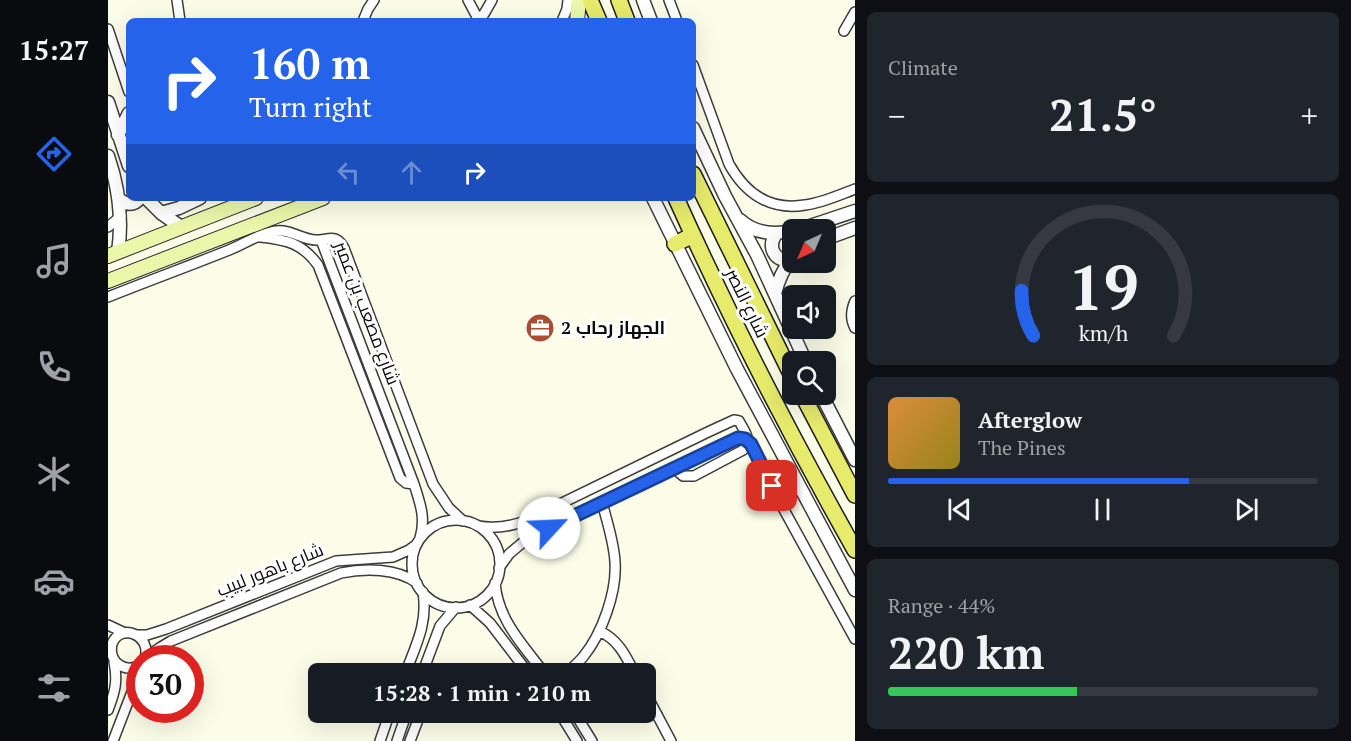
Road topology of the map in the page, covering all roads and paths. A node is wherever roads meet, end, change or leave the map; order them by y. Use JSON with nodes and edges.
{"nodes":[{"id":1,"x":177,"y":0,"type":"edge"},
{"id":2,"x":374,"y":0,"type":"edge"},
{"id":3,"x":468,"y":0,"type":"edge"},
{"id":4,"x":492,"y":0,"type":"edge"},
{"id":5,"x":568,"y":0,"type":"edge"},
{"id":6,"x":579,"y":0,"type":"edge"},
{"id":7,"x":590,"y":0,"type":"edge"},
{"id":8,"x":619,"y":0,"type":"edge"},
{"id":9,"x":643,"y":0,"type":"edge"},
{"id":10,"x":669,"y":0,"type":"edge"},
{"id":11,"x":855,"y":12,"type":"edge"},
{"id":12,"x":180,"y":18,"type":"edge"},
{"id":13,"x":364,"y":18,"type":"edge"},
{"id":14,"x":475,"y":18,"type":"edge"},
{"id":15,"x":479,"y":18,"type":"edge"},
{"id":16,"x":563,"y":18,"type":"edge"},
{"id":17,"x":578,"y":18,"type":"edge"},
{"id":18,"x":598,"y":18,"type":"edge"},
{"id":19,"x":626,"y":18,"type":"edge"},
{"id":20,"x":650,"y":18,"type":"edge"},
{"id":21,"x":676,"y":18,"type":"edge"},
{"id":22,"x":108,"y":29,"type":"edge"},
{"id":23,"x":844,"y":31,"type":"dead end"},
{"id":24,"x":696,"y":72,"type":"edge"},
{"id":25,"x":126,"y":83,"type":"edge"},
{"id":26,"x":108,"y":102,"type":"edge"},
{"id":27,"x":126,"y":118,"type":"edge"},
{"id":28,"x":696,"y":134,"type":"edge"},
{"id":29,"x":118,"y":135,"type":"junction"},
{"id":30,"x":126,"y":158,"type":"edge"},
{"id":31,"x":109,"y":161,"type":"edge"},
{"id":32,"x":696,"y":180,"type":"edge"},
{"id":33,"x":855,"y":189,"type":"edge"},
{"id":34,"x":119,"y":199,"type":"junction"},
{"id":35,"x":136,"y":201,"type":"edge"},
{"id":36,"x":149,"y":201,"type":"edge"},
{"id":37,"x":194,"y":201,"type":"edge"},
{"id":38,"x":248,"y":201,"type":"edge"},
{"id":39,"x":315,"y":201,"type":"edge"},
{"id":40,"x":654,"y":201,"type":"edge"},
{"id":41,"x":677,"y":201,"type":"edge"},
{"id":42,"x":855,"y":211,"type":"edge"},
{"id":43,"x":161,"y":213,"type":"junction"},
{"id":44,"x":121,"y":216,"type":"junction"},
{"id":45,"x":737,"y":218,"type":"junction"},
{"id":46,"x":831,"y":219,"type":"edge"},
{"id":47,"x":181,"y":226,"type":"junction"},
{"id":48,"x":108,"y":227,"type":"edge"},
{"id":49,"x":855,"y":228,"type":"edge"},
{"id":50,"x":782,"y":233,"type":"edge"},
{"id":51,"x":776,"y":234,"type":"junction"},
{"id":52,"x":836,"y":234,"type":"edge"},
{"id":53,"x":693,"y":235,"type":"junction"},
{"id":54,"x":259,"y":237,"type":"junction"},
{"id":55,"x":321,"y":240,"type":"junction"},
{"id":56,"x":675,"y":244,"type":"junction"},
{"id":57,"x":113,"y":254,"type":"edge"},
{"id":58,"x":782,"y":260,"type":"edge"},
{"id":59,"x":782,"y":271,"type":"edge"},
{"id":60,"x":108,"y":280,"type":"edge"},
{"id":61,"x":775,"y":294,"type":"junction"},
{"id":62,"x":108,"y":297,"type":"edge"},
{"id":63,"x":855,"y":301,"type":"edge"},
{"id":64,"x":855,"y":328,"type":"edge"},
{"id":65,"x":801,"y":351,"type":"edge"},
{"id":66,"x":782,"y":356,"type":"edge"},
{"id":67,"x":808,"y":405,"type":"edge"},
{"id":68,"x":827,"y":405,"type":"edge"},
{"id":69,"x":708,"y":432,"type":"junction"},
{"id":70,"x":748,"y":441,"type":"junction"},
{"id":71,"x":716,"y":447,"type":"junction"},
{"id":72,"x":855,"y":460,"type":"edge"},
{"id":73,"x":634,"y":468,"type":"junction"},
{"id":74,"x":674,"y":468,"type":"junction"},
{"id":75,"x":414,"y":484,"type":"junction"},
{"id":76,"x":641,"y":484,"type":"junction"},
{"id":77,"x":855,"y":495,"type":"edge"},
{"id":78,"x":602,"y":502,"type":"junction"},
{"id":79,"x":562,"y":504,"type":"junction"},
{"id":80,"x":569,"y":518,"type":"junction"},
{"id":81,"x":463,"y":521,"type":"junction"},
{"id":82,"x":478,"y":526,"type":"junction"},
{"id":83,"x":418,"y":541,"type":"junction"},
{"id":84,"x":855,"y":550,"type":"edge"},
{"id":85,"x":499,"y":568,"type":"junction"},
{"id":86,"x":495,"y":583,"type":"junction"},
{"id":87,"x":417,"y":584,"type":"junction"},
{"id":88,"x":855,"y":590,"type":"edge"},
{"id":89,"x":423,"y":592,"type":"junction"},
{"id":90,"x":470,"y":605,"type":"junction"},
{"id":91,"x":456,"y":608,"type":"junction"},
{"id":92,"x":108,"y":625,"type":"edge"},
{"id":93,"x":599,"y":631,"type":"junction"},
{"id":94,"x":125,"y":633,"type":"junction"},
{"id":95,"x":136,"y":635,"type":"junction"},
{"id":96,"x":855,"y":639,"type":"edge"},
{"id":97,"x":145,"y":645,"type":"edge"},
{"id":98,"x":163,"y":645,"type":"edge"},
{"id":99,"x":111,"y":656,"type":"edge"},
{"id":100,"x":409,"y":663,"type":"edge"},
{"id":101,"x":426,"y":663,"type":"edge"},
{"id":102,"x":521,"y":663,"type":"edge"},
{"id":103,"x":537,"y":663,"type":"edge"},
{"id":104,"x":576,"y":663,"type":"edge"},
{"id":105,"x":629,"y":663,"type":"edge"},
{"id":106,"x":126,"y":668,"type":"edge"},
{"id":107,"x":126,"y":707,"type":"edge"},
{"id":108,"x":108,"y":710,"type":"edge"},
{"id":109,"x":656,"y":713,"type":"edge"},
{"id":110,"x":386,"y":723,"type":"edge"},
{"id":111,"x":403,"y":723,"type":"edge"},
{"id":112,"x":417,"y":723,"type":"edge"},
{"id":113,"x":566,"y":723,"type":"edge"},
{"id":114,"x":581,"y":723,"type":"edge"},
{"id":115,"x":113,"y":741,"type":"edge"},
{"id":116,"x":380,"y":741,"type":"edge"},
{"id":117,"x":397,"y":741,"type":"edge"},
{"id":118,"x":410,"y":741,"type":"edge"},
{"id":119,"x":577,"y":741,"type":"edge"},
{"id":120,"x":592,"y":741,"type":"edge"},
{"id":121,"x":671,"y":741,"type":"edge"}],
"edges":[{"from":1,"to":12,"type":"street"},
{"from":2,"to":13,"type":"street"},
{"from":3,"to":14,"type":"street"},
{"from":4,"to":15,"type":"street"},
{"from":5,"to":16,"type":"street"},
{"from":6,"to":17,"type":"main road"},
{"from":7,"to":18,"type":"main road"},
{"from":8,"to":19,"type":"main road"},
{"from":9,"to":20,"type":"street"},
{"from":10,"to":21,"type":"street"},
{"from":11,"to":23,"type":"street"},
{"from":22,"to":25,"type":"street"},
{"from":24,"to":33,"type":"street"},
{"from":26,"to":29,"type":"street"},
{"from":27,"to":29,"type":"street"},
{"from":28,"to":45,"type":"street"},
{"from":29,"to":30,"type":"street"},
{"from":31,"to":34,"type":"street"},
{"from":32,"to":66,"type":"main road","name":"شارع النصر"},
{"from":34,"to":35,"type":"street"},
{"from":34,"to":44,"type":"street"},
{"from":36,"to":43,"type":"street"},
{"from":37,"to":43,"type":"street"},
{"from":38,"to":47,"type":"main road"},
{"from":39,"to":60,"type":"main road"},
{"from":40,"to":56,"type":"street"},
{"from":41,"to":53,"type":"main road","name":"شارع النصر"},
{"from":42,"to":46,"type":"street"},
{"from":43,"to":47,"type":"street"},
{"from":44,"to":48,"type":"street"},
{"from":44,"to":57,"type":"street"},
{"from":45,"to":51,"type":"street"},
{"from":45,"to":61,"type":"street"},
{"from":47,"to":57,"type":"main road"},
{"from":49,"to":52,"type":"street"},
{"from":50,"to":51,"type":"street"},
{"from":51,"to":58,"type":"street"},
{"from":53,"to":56,"type":"main road"},
{"from":53,"to":84,"type":"main road","name":"شارع النصر"},
{"from":54,"to":55,"type":"street"},
{"from":54,"to":62,"type":"street"},
{"from":54,"to":75,"type":"street"},
{"from":55,"to":75,"type":"street","name":"شارع مصعب بن عمير"},
{"from":55,"to":81,"type":"street","name":"شارع مصعب بن عمير"},
{"from":56,"to":88,"type":"street"},
{"from":59,"to":61,"type":"street"},
{"from":61,"to":65,"type":"street"},
{"from":63,"to":64,"type":"street"},
{"from":67,"to":77,"type":"main road"},
{"from":68,"to":72,"type":"street"},
{"from":69,"to":70,"type":"street"},
{"from":69,"to":71,"type":"street"},
{"from":69,"to":73,"type":"street"},
{"from":70,"to":71,"type":"street"},
{"from":70,"to":74,"type":"street"},
{"from":70,"to":96,"type":"street"},
{"from":71,"to":74,"type":"street"},
{"from":73,"to":76,"type":"street"},
{"from":73,"to":79,"type":"street"},
{"from":74,"to":76,"type":"street"},
{"from":75,"to":83,"type":"street","name":"شارع مصعب بن عمير"},
{"from":76,"to":78,"type":"street"},
{"from":78,"to":80,"type":"street"},
{"from":78,"to":93,"type":"street"},
{"from":79,"to":80,"type":"street"},
{"from":79,"to":82,"type":"street"},
{"from":80,"to":85,"type":"street"},
{"from":81,"to":82,"type":"street"},
{"from":81,"to":83,"type":"street"},
{"from":82,"to":85,"type":"street"},
{"from":83,"to":87,"type":"street"},
{"from":83,"to":95,"type":"street","name":"شارع باهور لبيب"},
{"from":85,"to":86,"type":"street"},
{"from":86,"to":90,"type":"street"},
{"from":86,"to":103,"type":"street"},
{"from":87,"to":89,"type":"street"},
{"from":87,"to":98,"type":"street","name":"شارع باهور لبيب"},
{"from":89,"to":91,"type":"street"},
{"from":89,"to":100,"type":"street"},
{"from":90,"to":91,"type":"street"},
{"from":90,"to":102,"type":"street"},
{"from":91,"to":101,"type":"street"},
{"from":92,"to":94,"type":"street"},
{"from":93,"to":104,"type":"street"},
{"from":93,"to":105,"type":"street"},
{"from":94,"to":95,"type":"street"},
{"from":94,"to":99,"type":"street"},
{"from":95,"to":97,"type":"street"},
{"from":99,"to":106,"type":"street"},
{"from":99,"to":108,"type":"street"},
{"from":107,"to":115,"type":"street"},
{"from":109,"to":121,"type":"street"},
{"from":110,"to":116,"type":"street"},
{"from":111,"to":117,"type":"street"},
{"from":112,"to":118,"type":"street"},
{"from":113,"to":119,"type":"street"},
{"from":114,"to":120,"type":"street"}]}
